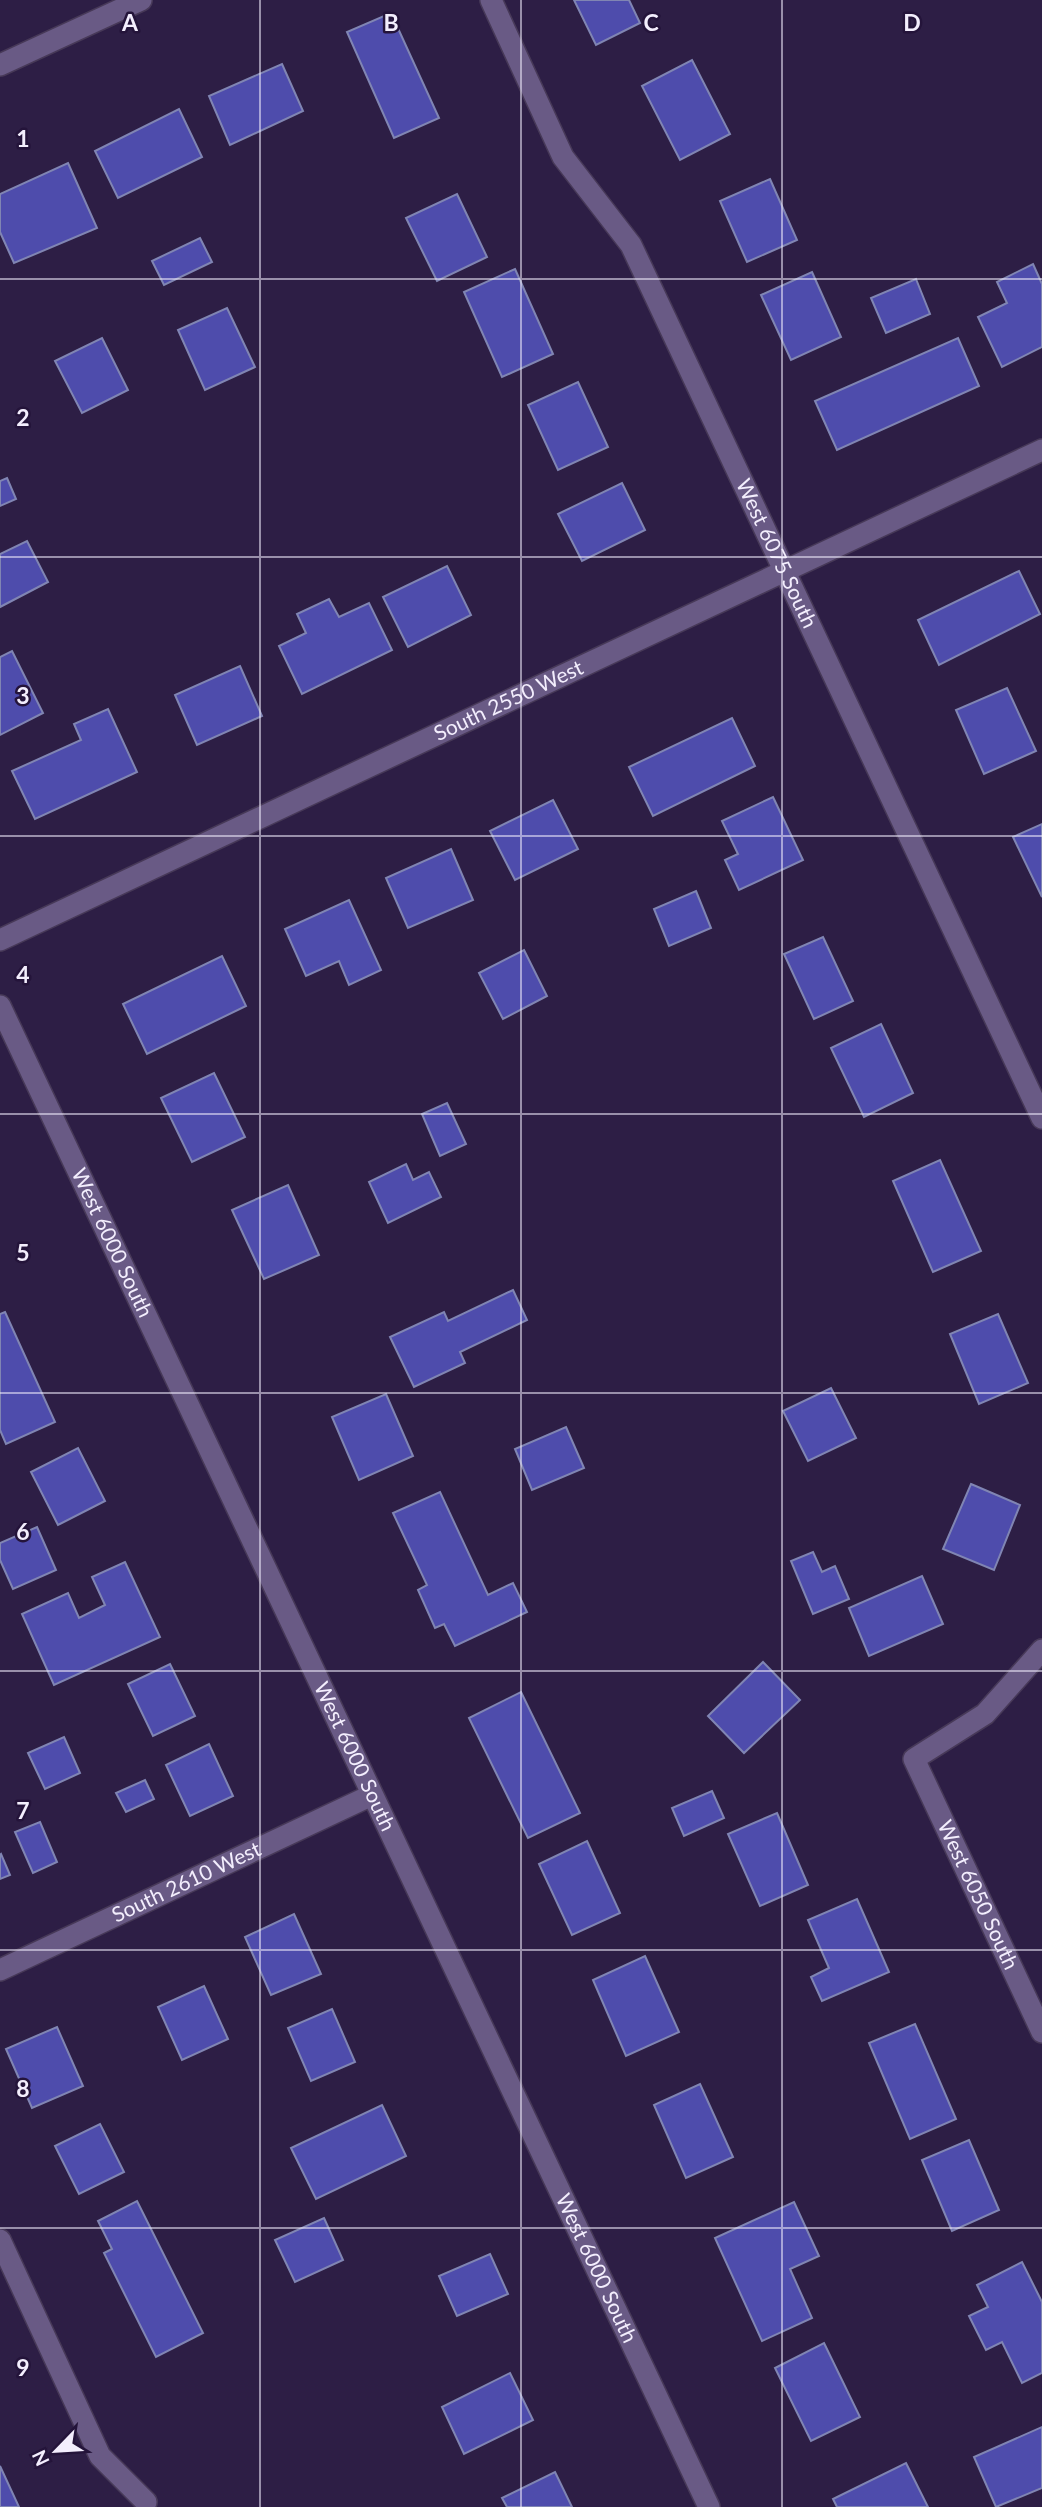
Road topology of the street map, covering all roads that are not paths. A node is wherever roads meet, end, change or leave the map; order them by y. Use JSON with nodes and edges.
{"nodes":[{"id":1,"x":140,"y":0,"type":"edge"},
{"id":2,"x":491,"y":0,"type":"edge"},
{"id":3,"x":0,"y":65,"type":"edge"},
{"id":4,"x":1042,"y":450,"type":"edge"},
{"id":5,"x":784,"y":571,"type":"junction"},
{"id":6,"x":0,"y":940,"type":"edge"},
{"id":7,"x":0,"y":1006,"type":"edge"},
{"id":8,"x":1042,"y":1118,"type":"edge"},
{"id":9,"x":1042,"y":1650,"type":"edge"},
{"id":10,"x":372,"y":1795,"type":"junction"},
{"id":11,"x":0,"y":1970,"type":"edge"},
{"id":12,"x":1041,"y":2028,"type":"edge"},
{"id":13,"x":0,"y":2240,"type":"edge"},
{"id":14,"x":146,"y":2502,"type":"dead end"},
{"id":15,"x":709,"y":2507,"type":"edge"}],
"edges":[{"from":1,"to":3,"type":"street"},
{"from":2,"to":5,"type":"street","name":"West 6075 South"},
{"from":4,"to":5,"type":"street","name":"South 2550 West"},
{"from":5,"to":6,"type":"street","name":"South 2550 West"},
{"from":5,"to":8,"type":"street","name":"West 6075 South"},
{"from":7,"to":10,"type":"street","name":"West 6000 South"},
{"from":9,"to":12,"type":"street","name":"West 6050 South"},
{"from":10,"to":11,"type":"street","name":"South 2610 West"},
{"from":10,"to":15,"type":"street","name":"West 6000 South"},
{"from":13,"to":14,"type":"street"}]}
